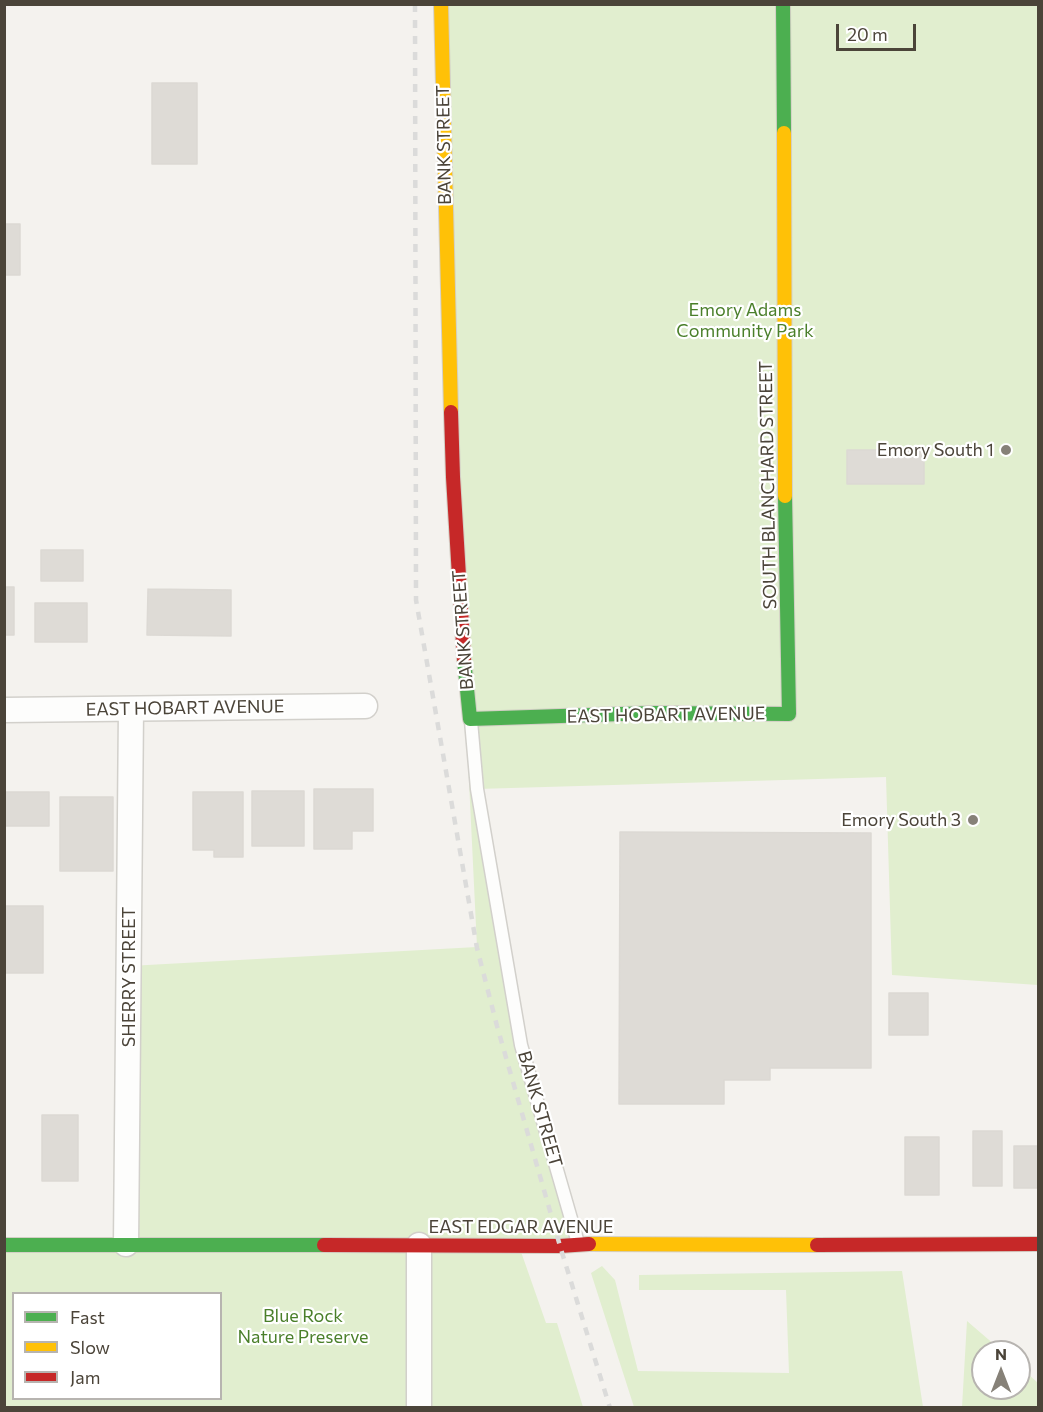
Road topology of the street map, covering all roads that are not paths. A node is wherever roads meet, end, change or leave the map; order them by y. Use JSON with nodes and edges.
{"nodes":[{"id":1,"x":441,"y":4,"type":"edge"},
{"id":2,"x":783,"y":4,"type":"edge"},
{"id":3,"x":365,"y":706,"type":"dead end"},
{"id":4,"x":131,"y":709,"type":"junction"},
{"id":5,"x":4,"y":710,"type":"edge"},
{"id":6,"x":789,"y":714,"type":"joint"},
{"id":7,"x":470,"y":718,"type":"junction"},
{"id":8,"x":126,"y":1244,"type":"junction"},
{"id":9,"x":578,"y":1244,"type":"junction"},
{"id":10,"x":1038,"y":1244,"type":"edge"},
{"id":11,"x":4,"y":1245,"type":"edge"},
{"id":12,"x":419,"y":1245,"type":"junction"},
{"id":13,"x":419,"y":1407,"type":"edge"}],
"edges":[{"from":1,"to":7,"type":"street","name":"BANK STREET"},
{"from":2,"to":6,"type":"street","name":"SOUTH BLANCHARD STREET"},
{"from":3,"to":4,"type":"street","name":"EAST HOBART AVENUE"},
{"from":4,"to":5,"type":"street","name":"EAST HOBART AVENUE"},
{"from":4,"to":8,"type":"street","name":"SHERRY STREET"},
{"from":6,"to":7,"type":"street","name":"EAST HOBART AVENUE"},
{"from":7,"to":9,"type":"lane","name":"BANK STREET"},
{"from":8,"to":11,"type":"street","name":"EAST EDGAR AVENUE"},
{"from":8,"to":12,"type":"street","name":"EAST EDGAR AVENUE"},
{"from":9,"to":10,"type":"street","name":"EAST EDGAR AVENUE"},
{"from":9,"to":12,"type":"street","name":"EAST EDGAR AVENUE"},
{"from":12,"to":13,"type":"street"}]}
